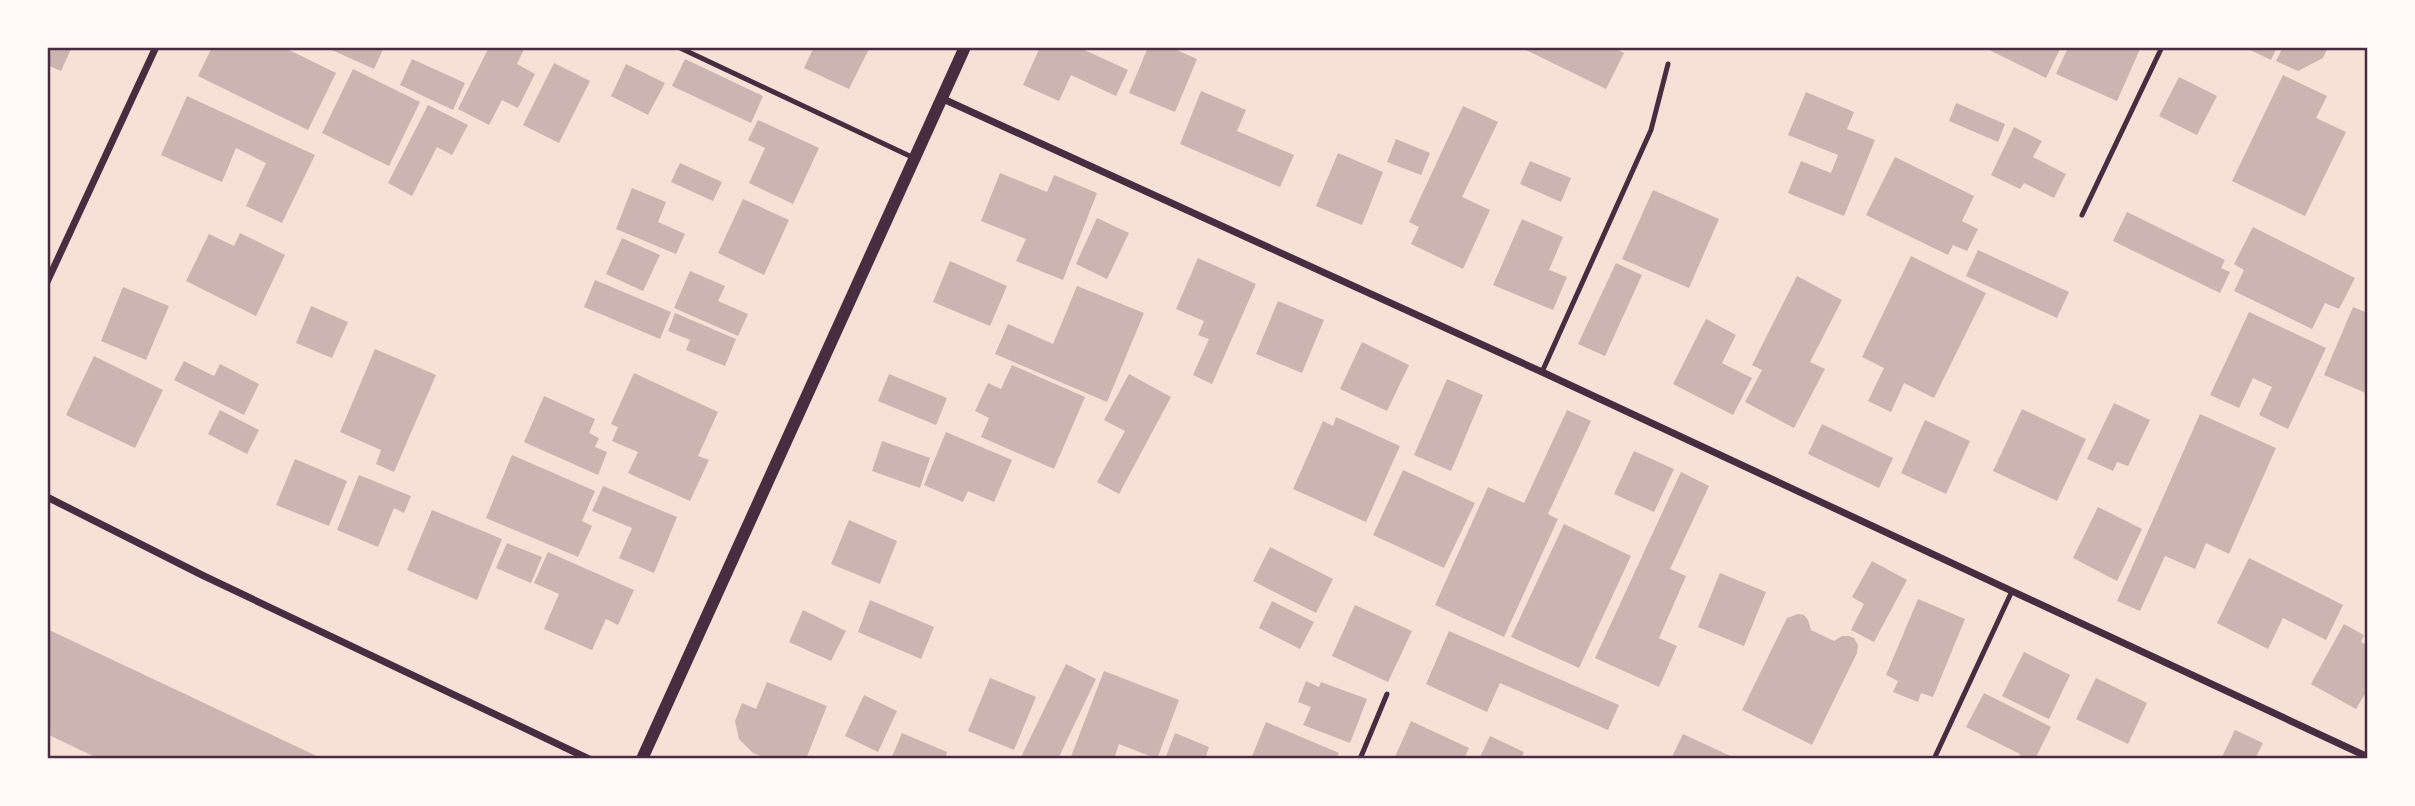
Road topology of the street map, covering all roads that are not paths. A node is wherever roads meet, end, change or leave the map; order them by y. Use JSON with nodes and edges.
{"nodes":[{"id":1,"x":156,"y":47,"type":"edge"},
{"id":2,"x":678,"y":47,"type":"edge"},
{"id":3,"x":965,"y":47,"type":"edge"},
{"id":4,"x":2162,"y":47,"type":"edge"},
{"id":5,"x":1668,"y":64,"type":"dead end"},
{"id":6,"x":941,"y":98,"type":"junction"},
{"id":7,"x":914,"y":158,"type":"junction"},
{"id":8,"x":2082,"y":215,"type":"dead end"},
{"id":9,"x":47,"y":282,"type":"edge"},
{"id":10,"x":1542,"y":372,"type":"junction"},
{"id":11,"x":47,"y":497,"type":"edge"},
{"id":12,"x":2012,"y":591,"type":"junction"},
{"id":13,"x":1387,"y":694,"type":"dead end"},
{"id":14,"x":2368,"y":757,"type":"edge"},
{"id":15,"x":589,"y":759,"type":"edge"},
{"id":16,"x":642,"y":759,"type":"edge"},
{"id":17,"x":1360,"y":759,"type":"edge"},
{"id":18,"x":1934,"y":759,"type":"edge"}],
"edges":[{"from":1,"to":9,"type":"street"},
{"from":2,"to":7,"type":"lane"},
{"from":3,"to":6,"type":"street"},
{"from":4,"to":8,"type":"lane"},
{"from":5,"to":10,"type":"lane"},
{"from":6,"to":7,"type":"street"},
{"from":6,"to":10,"type":"street"},
{"from":7,"to":16,"type":"street"},
{"from":10,"to":12,"type":"street"},
{"from":11,"to":15,"type":"street"},
{"from":12,"to":14,"type":"street"},
{"from":12,"to":18,"type":"lane"},
{"from":13,"to":17,"type":"lane"}]}
